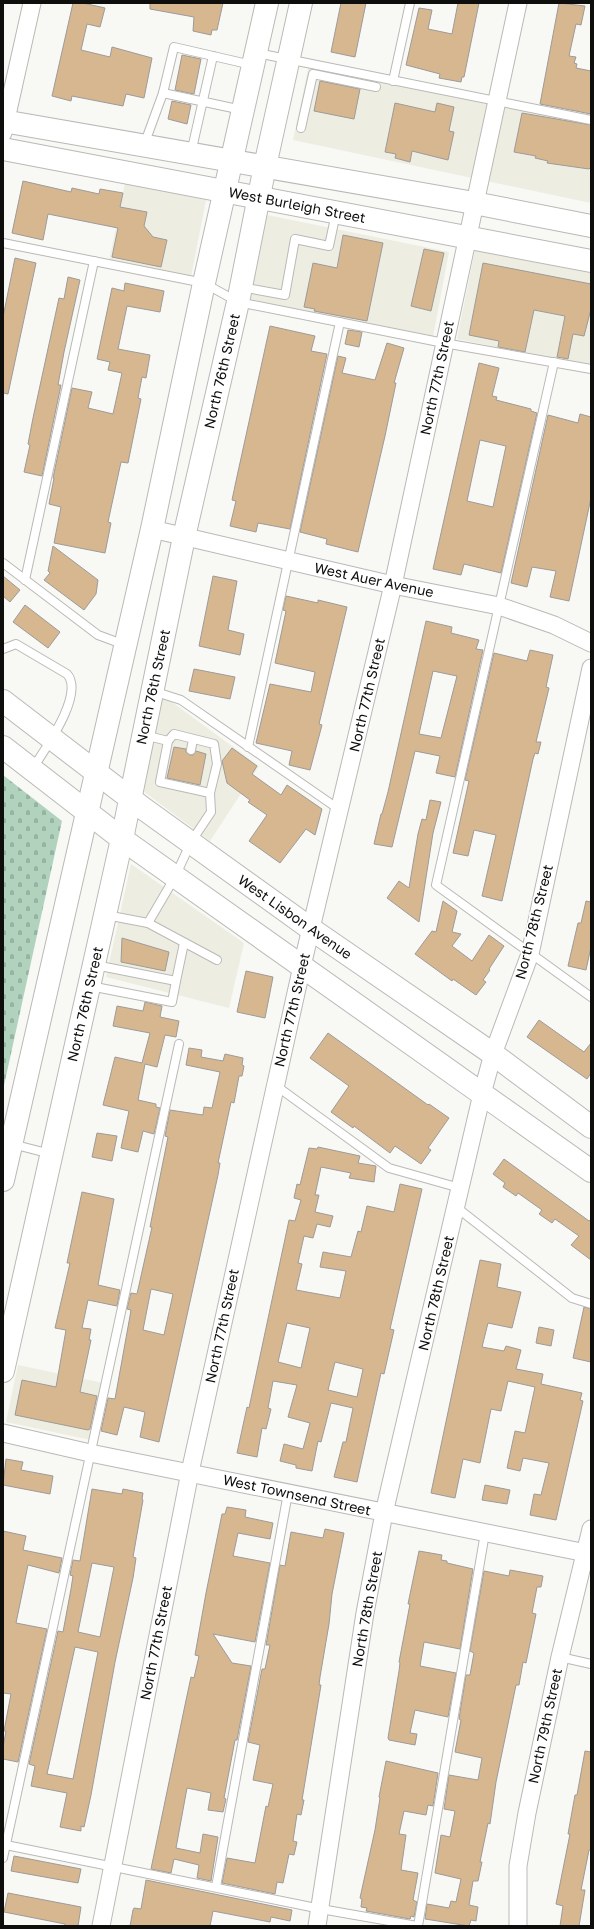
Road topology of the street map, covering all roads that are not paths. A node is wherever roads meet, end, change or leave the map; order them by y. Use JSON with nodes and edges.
{"nodes":[{"id":1,"x":32,"y":3,"type":"edge"},
{"id":2,"x":267,"y":3,"type":"edge"},
{"id":3,"x":301,"y":3,"type":"edge"},
{"id":4,"x":410,"y":3,"type":"edge"},
{"id":5,"x":518,"y":3,"type":"edge"},
{"id":6,"x":213,"y":56,"type":"junction"},
{"id":7,"x":255,"y":59,"type":"junction"},
{"id":8,"x":289,"y":60,"type":"junction"},
{"id":9,"x":393,"y":81,"type":"junction"},
{"id":10,"x":376,"y":87,"type":"dead end"},
{"id":11,"x":163,"y":93,"type":"junction"},
{"id":12,"x":497,"y":101,"type":"junction"},
{"id":13,"x":203,"y":102,"type":"junction"},
{"id":14,"x":243,"y":110,"type":"junction"},
{"id":15,"x":591,"y":120,"type":"edge"},
{"id":16,"x":4,"y":126,"type":"edge"},
{"id":17,"x":301,"y":128,"type":"dead end"},
{"id":18,"x":144,"y":146,"type":"junction"},
{"id":19,"x":3,"y":149,"type":"edge"},
{"id":20,"x":191,"y":154,"type":"junction"},
{"id":21,"x":231,"y":160,"type":"junction"},
{"id":22,"x":265,"y":166,"type":"junction"},
{"id":23,"x":137,"y":174,"type":"junction"},
{"id":24,"x":225,"y":191,"type":"junction"},
{"id":25,"x":259,"y":197,"type":"junction"},
{"id":26,"x":474,"y":203,"type":"junction"},
{"id":27,"x":336,"y":212,"type":"junction"},
{"id":28,"x":591,"y":226,"type":"edge"},
{"id":29,"x":467,"y":238,"type":"junction"},
{"id":30,"x":3,"y":243,"type":"edge"},
{"id":31,"x":94,"y":261,"type":"junction"},
{"id":32,"x":591,"y":261,"type":"edge"},
{"id":33,"x":204,"y":283,"type":"junction"},
{"id":34,"x":240,"y":294,"type":"junction"},
{"id":35,"x":340,"y":322,"type":"junction"},
{"id":36,"x":444,"y":343,"type":"junction"},
{"id":37,"x":554,"y":362,"type":"junction"},
{"id":38,"x":591,"y":369,"type":"edge"},
{"id":39,"x":152,"y":529,"type":"junction"},
{"id":40,"x":184,"y":537,"type":"junction"},
{"id":41,"x":287,"y":560,"type":"junction"},
{"id":42,"x":3,"y":563,"type":"edge"},
{"id":43,"x":25,"y":580,"type":"junction"},
{"id":44,"x":393,"y":585,"type":"junction"},
{"id":45,"x":499,"y":606,"type":"junction"},
{"id":46,"x":591,"y":643,"type":"edge"},
{"id":47,"x":126,"y":645,"type":"junction"},
{"id":48,"x":3,"y":649,"type":"edge"},
{"id":49,"x":591,"y":668,"type":"edge"},
{"id":50,"x":152,"y":691,"type":"junction"},
{"id":51,"x":3,"y":701,"type":"edge"},
{"id":52,"x":143,"y":735,"type":"junction"},
{"id":53,"x":51,"y":739,"type":"junction"},
{"id":54,"x":193,"y":739,"type":"junction"},
{"id":55,"x":168,"y":741,"type":"junction"},
{"id":56,"x":3,"y":747,"type":"edge"},
{"id":57,"x":248,"y":747,"type":"junction"},
{"id":58,"x":191,"y":750,"type":"dead end"},
{"id":59,"x":32,"y":769,"type":"junction"},
{"id":60,"x":97,"y":772,"type":"junction"},
{"id":61,"x":210,"y":793,"type":"junction"},
{"id":62,"x":130,"y":798,"type":"junction"},
{"id":63,"x":340,"y":811,"type":"junction"},
{"id":64,"x":88,"y":812,"type":"junction"},
{"id":65,"x":122,"y":839,"type":"junction"},
{"id":66,"x":191,"y":842,"type":"junction"},
{"id":67,"x":175,"y":877,"type":"junction"},
{"id":68,"x":105,"y":915,"type":"junction"},
{"id":69,"x":148,"y":923,"type":"junction"},
{"id":70,"x":311,"y":929,"type":"junction"},
{"id":71,"x":184,"y":943,"type":"junction"},
{"id":72,"x":530,"y":954,"type":"junction"},
{"id":73,"x":217,"y":960,"type":"dead end"},
{"id":74,"x":94,"y":965,"type":"junction"},
{"id":75,"x":302,"y":966,"type":"junction"},
{"id":76,"x":176,"y":981,"type":"junction"},
{"id":77,"x":89,"y":986,"type":"junction"},
{"id":78,"x":591,"y":997,"type":"edge"},
{"id":79,"x":179,"y":1044,"type":"dead end"},
{"id":80,"x":493,"y":1054,"type":"junction"},
{"id":81,"x":276,"y":1085,"type":"junction"},
{"id":82,"x":482,"y":1094,"type":"junction"},
{"id":83,"x":591,"y":1127,"type":"edge"},
{"id":84,"x":11,"y":1144,"type":"junction"},
{"id":85,"x":52,"y":1154,"type":"junction"},
{"id":86,"x":591,"y":1171,"type":"edge"},
{"id":87,"x":3,"y":1180,"type":"edge"},
{"id":88,"x":460,"y":1188,"type":"junction"},
{"id":89,"x":456,"y":1207,"type":"junction"},
{"id":90,"x":591,"y":1304,"type":"edge"},
{"id":91,"x":3,"y":1371,"type":"edge"},
{"id":92,"x":3,"y":1433,"type":"edge"},
{"id":93,"x":90,"y":1453,"type":"junction"},
{"id":94,"x":190,"y":1472,"type":"junction"},
{"id":95,"x":288,"y":1493,"type":"junction"},
{"id":96,"x":384,"y":1513,"type":"junction"},
{"id":97,"x":591,"y":1529,"type":"edge"},
{"id":98,"x":485,"y":1533,"type":"junction"},
{"id":99,"x":588,"y":1554,"type":"edge"},
{"id":100,"x":560,"y":1657,"type":"junction"},
{"id":101,"x":591,"y":1664,"type":"edge"},
{"id":102,"x":6,"y":1845,"type":"junction"},
{"id":103,"x":3,"y":1858,"type":"edge"},
{"id":104,"x":113,"y":1866,"type":"junction"},
{"id":105,"x":216,"y":1887,"type":"junction"},
{"id":106,"x":321,"y":1909,"type":"junction"},
{"id":107,"x":101,"y":1926,"type":"edge"},
{"id":108,"x":317,"y":1926,"type":"edge"},
{"id":109,"x":417,"y":1926,"type":"edge"},
{"id":110,"x":518,"y":1926,"type":"edge"}],
"edges":[{"from":1,"to":16,"type":"street"},
{"from":2,"to":7,"type":"main road"},
{"from":3,"to":8,"type":"main road","name":"North 76th Street"},
{"from":4,"to":9,"type":"lane"},
{"from":5,"to":12,"type":"street","name":"North 77th Street"},
{"from":6,"to":7,"type":"lane"},
{"from":6,"to":11,"type":"lane"},
{"from":6,"to":13,"type":"lane"},
{"from":7,"to":8,"type":"lane"},
{"from":7,"to":14,"type":"main road"},
{"from":8,"to":9,"type":"lane"},
{"from":8,"to":22,"type":"main road","name":"North 76th Street"},
{"from":9,"to":12,"type":"lane"},
{"from":10,"to":17,"type":"lane"},
{"from":11,"to":13,"type":"lane"},
{"from":11,"to":18,"type":"lane"},
{"from":12,"to":15,"type":"lane"},
{"from":12,"to":26,"type":"street","name":"North 77th Street"},
{"from":13,"to":14,"type":"lane"},
{"from":13,"to":20,"type":"lane"},
{"from":14,"to":21,"type":"main road"},
{"from":16,"to":18,"type":"main road"},
{"from":18,"to":20,"type":"main road"},
{"from":18,"to":23,"type":"main road"},
{"from":19,"to":23,"type":"main road","name":"West Burleigh Street"},
{"from":20,"to":21,"type":"main road"},
{"from":21,"to":22,"type":"main road"},
{"from":21,"to":24,"type":"main road"},
{"from":22,"to":25,"type":"main road","name":"North 76th Street"},
{"from":22,"to":26,"type":"main road"},
{"from":23,"to":24,"type":"main road","name":"West Burleigh Street"},
{"from":24,"to":25,"type":"main road","name":"West Burleigh Street"},
{"from":24,"to":33,"type":"main road"},
{"from":25,"to":27,"type":"main road","name":"West Burleigh Street"},
{"from":25,"to":34,"type":"main road","name":"North 76th Street"},
{"from":26,"to":28,"type":"main road"},
{"from":26,"to":29,"type":"street","name":"North 77th Street"},
{"from":27,"to":29,"type":"main road","name":"West Burleigh Street"},
{"from":27,"to":34,"type":"lane"},
{"from":29,"to":32,"type":"main road","name":"West Burleigh Street"},
{"from":29,"to":36,"type":"street","name":"North 77th Street"},
{"from":30,"to":31,"type":"lane"},
{"from":31,"to":33,"type":"lane"},
{"from":31,"to":43,"type":"lane"},
{"from":33,"to":34,"type":"lane"},
{"from":33,"to":39,"type":"main road"},
{"from":34,"to":35,"type":"lane"},
{"from":34,"to":40,"type":"main road","name":"North 76th Street"},
{"from":35,"to":36,"type":"lane"},
{"from":35,"to":41,"type":"lane"},
{"from":36,"to":37,"type":"lane"},
{"from":36,"to":44,"type":"street","name":"North 77th Street"},
{"from":37,"to":38,"type":"lane"},
{"from":37,"to":45,"type":"lane"},
{"from":39,"to":40,"type":"street","name":"West Auer Avenue"},
{"from":39,"to":47,"type":"main road"},
{"from":40,"to":41,"type":"street","name":"West Auer Avenue"},
{"from":40,"to":50,"type":"main road","name":"North 76th Street"},
{"from":41,"to":44,"type":"street","name":"West Auer Avenue"},
{"from":41,"to":57,"type":"lane"},
{"from":42,"to":43,"type":"lane"},
{"from":43,"to":47,"type":"lane"},
{"from":44,"to":45,"type":"street","name":"West Auer Avenue"},
{"from":44,"to":63,"type":"street","name":"North 77th Street"},
{"from":45,"to":46,"type":"street","name":"West Auer Avenue"},
{"from":45,"to":72,"type":"lane"},
{"from":47,"to":60,"type":"main road"},
{"from":48,"to":53,"type":"lane"},
{"from":49,"to":72,"type":"street","name":"North 78th Street"},
{"from":50,"to":52,"type":"main road","name":"North 76th Street"},
{"from":50,"to":57,"type":"lane"},
{"from":51,"to":53,"type":"main road","name":"West Lisbon Avenue"},
{"from":52,"to":55,"type":"lane"},
{"from":52,"to":62,"type":"main road","name":"North 76th Street"},
{"from":53,"to":59,"type":"lane"},
{"from":53,"to":60,"type":"main road","name":"West Lisbon Avenue"},
{"from":54,"to":55,"type":"lane"},
{"from":54,"to":58,"type":"lane"},
{"from":54,"to":61,"type":"lane"},
{"from":55,"to":61,"type":"lane"},
{"from":56,"to":59,"type":"main road"},
{"from":57,"to":63,"type":"lane"},
{"from":59,"to":64,"type":"main road"},
{"from":60,"to":62,"type":"main road","name":"West Lisbon Avenue"},
{"from":60,"to":64,"type":"main road"},
{"from":61,"to":66,"type":"lane"},
{"from":62,"to":65,"type":"main road","name":"North 76th Street"},
{"from":62,"to":66,"type":"main road","name":"West Lisbon Avenue"},
{"from":63,"to":70,"type":"street","name":"North 77th Street"},
{"from":64,"to":65,"type":"main road"},
{"from":64,"to":84,"type":"main road"},
{"from":65,"to":67,"type":"main road"},
{"from":65,"to":68,"type":"main road","name":"North 76th Street"},
{"from":66,"to":67,"type":"lane"},
{"from":66,"to":70,"type":"main road","name":"West Lisbon Avenue"},
{"from":67,"to":69,"type":"lane"},
{"from":67,"to":75,"type":"main road"},
{"from":68,"to":69,"type":"lane"},
{"from":68,"to":74,"type":"main road","name":"North 76th Street"},
{"from":69,"to":71,"type":"lane"},
{"from":70,"to":75,"type":"street","name":"North 77th Street"},
{"from":70,"to":80,"type":"main road","name":"West Lisbon Avenue"},
{"from":71,"to":73,"type":"lane"},
{"from":71,"to":76,"type":"lane"},
{"from":72,"to":78,"type":"lane"},
{"from":72,"to":80,"type":"street","name":"North 78th Street"},
{"from":74,"to":76,"type":"lane"},
{"from":74,"to":77,"type":"main road","name":"North 76th Street"},
{"from":75,"to":81,"type":"street","name":"North 77th Street"},
{"from":75,"to":82,"type":"main road"},
{"from":76,"to":77,"type":"lane"},
{"from":77,"to":85,"type":"main road","name":"North 76th Street"},
{"from":79,"to":93,"type":"lane"},
{"from":80,"to":82,"type":"street","name":"North 78th Street"},
{"from":80,"to":83,"type":"main road","name":"West Lisbon Avenue"},
{"from":81,"to":88,"type":"lane"},
{"from":81,"to":94,"type":"street","name":"North 77th Street"},
{"from":82,"to":86,"type":"main road"},
{"from":82,"to":88,"type":"street","name":"North 78th Street"},
{"from":84,"to":85,"type":"lane"},
{"from":84,"to":87,"type":"main road"},
{"from":85,"to":91,"type":"main road","name":"North 76th Street"},
{"from":88,"to":89,"type":"street","name":"North 78th Street"},
{"from":89,"to":90,"type":"lane"},
{"from":89,"to":96,"type":"street","name":"North 78th Street"},
{"from":92,"to":93,"type":"street","name":"West Townsend Street"},
{"from":93,"to":94,"type":"street","name":"West Townsend Street"},
{"from":93,"to":102,"type":"lane"},
{"from":94,"to":95,"type":"street","name":"West Townsend Street"},
{"from":94,"to":104,"type":"street","name":"North 77th Street"},
{"from":95,"to":96,"type":"street","name":"West Townsend Street"},
{"from":95,"to":105,"type":"lane"},
{"from":96,"to":98,"type":"street","name":"West Townsend Street"},
{"from":96,"to":106,"type":"street","name":"North 78th Street"},
{"from":97,"to":99,"type":"street","name":"North 79th Street"},
{"from":98,"to":99,"type":"street","name":"West Townsend Street"},
{"from":98,"to":109,"type":"lane"},
{"from":99,"to":100,"type":"street","name":"North 79th Street"},
{"from":100,"to":101,"type":"lane"},
{"from":100,"to":110,"type":"street","name":"North 79th Street"},
{"from":102,"to":103,"type":"lane"},
{"from":102,"to":104,"type":"lane"},
{"from":104,"to":105,"type":"lane"},
{"from":104,"to":107,"type":"street","name":"North 77th Street"},
{"from":105,"to":106,"type":"lane"},
{"from":106,"to":108,"type":"street","name":"North 78th Street"},
{"from":106,"to":109,"type":"lane"}]}
